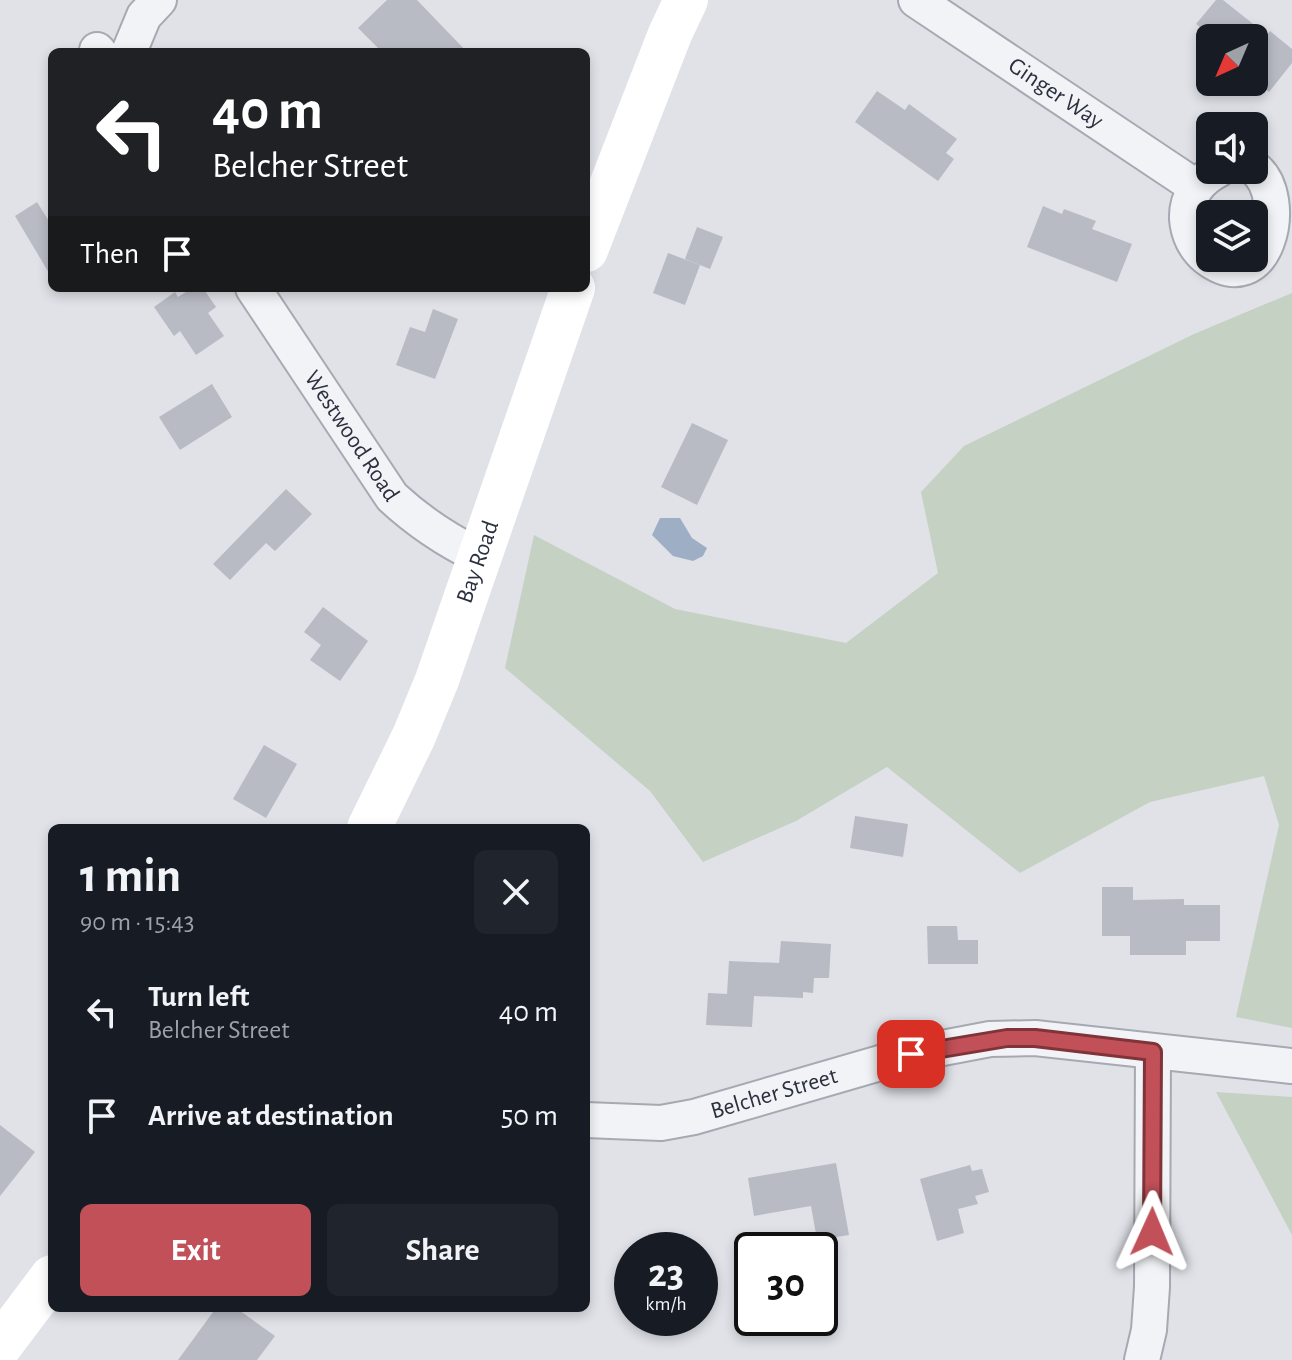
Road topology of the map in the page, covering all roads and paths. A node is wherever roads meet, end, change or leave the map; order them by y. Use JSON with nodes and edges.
{"nodes":[{"id":1,"x":159,"y":0,"type":"edge"},
{"id":2,"x":686,"y":0,"type":"edge"},
{"id":3,"x":916,"y":0,"type":"edge"},
{"id":4,"x":111,"y":48,"type":"edge"},
{"id":5,"x":1196,"y":172,"type":"edge"},
{"id":6,"x":1268,"y":175,"type":"edge"},
{"id":7,"x":1203,"y":184,"type":"edge"},
{"id":8,"x":590,"y":240,"type":"edge"},
{"id":9,"x":256,"y":292,"type":"edge"},
{"id":10,"x":572,"y":292,"type":"edge"},
{"id":11,"x":479,"y":556,"type":"junction"},
{"id":12,"x":371,"y":824,"type":"edge"},
{"id":13,"x":1153,"y":1052,"type":"junction"},
{"id":14,"x":1292,"y":1066,"type":"edge"},
{"id":15,"x":590,"y":1120,"type":"edge"},
{"id":16,"x":48,"y":1282,"type":"edge"},
{"id":17,"x":0,"y":1346,"type":"edge"},
{"id":18,"x":1142,"y":1360,"type":"edge"}],
"edges":[{"from":1,"to":4,"type":"street"},
{"from":2,"to":8,"type":"main road"},
{"from":3,"to":5,"type":"street","name":"Ginger Way"},
{"from":6,"to":7,"type":"street","name":"Ginger Way"},
{"from":9,"to":11,"type":"street","name":"Westwood Road"},
{"from":10,"to":11,"type":"main road","name":"Bay Road"},
{"from":11,"to":12,"type":"main road","name":"Bay Road"},
{"from":13,"to":14,"type":"street","name":"Belcher Street"},
{"from":13,"to":15,"type":"street","name":"Belcher Street"},
{"from":13,"to":18,"type":"street"},
{"from":16,"to":17,"type":"main road"}]}
